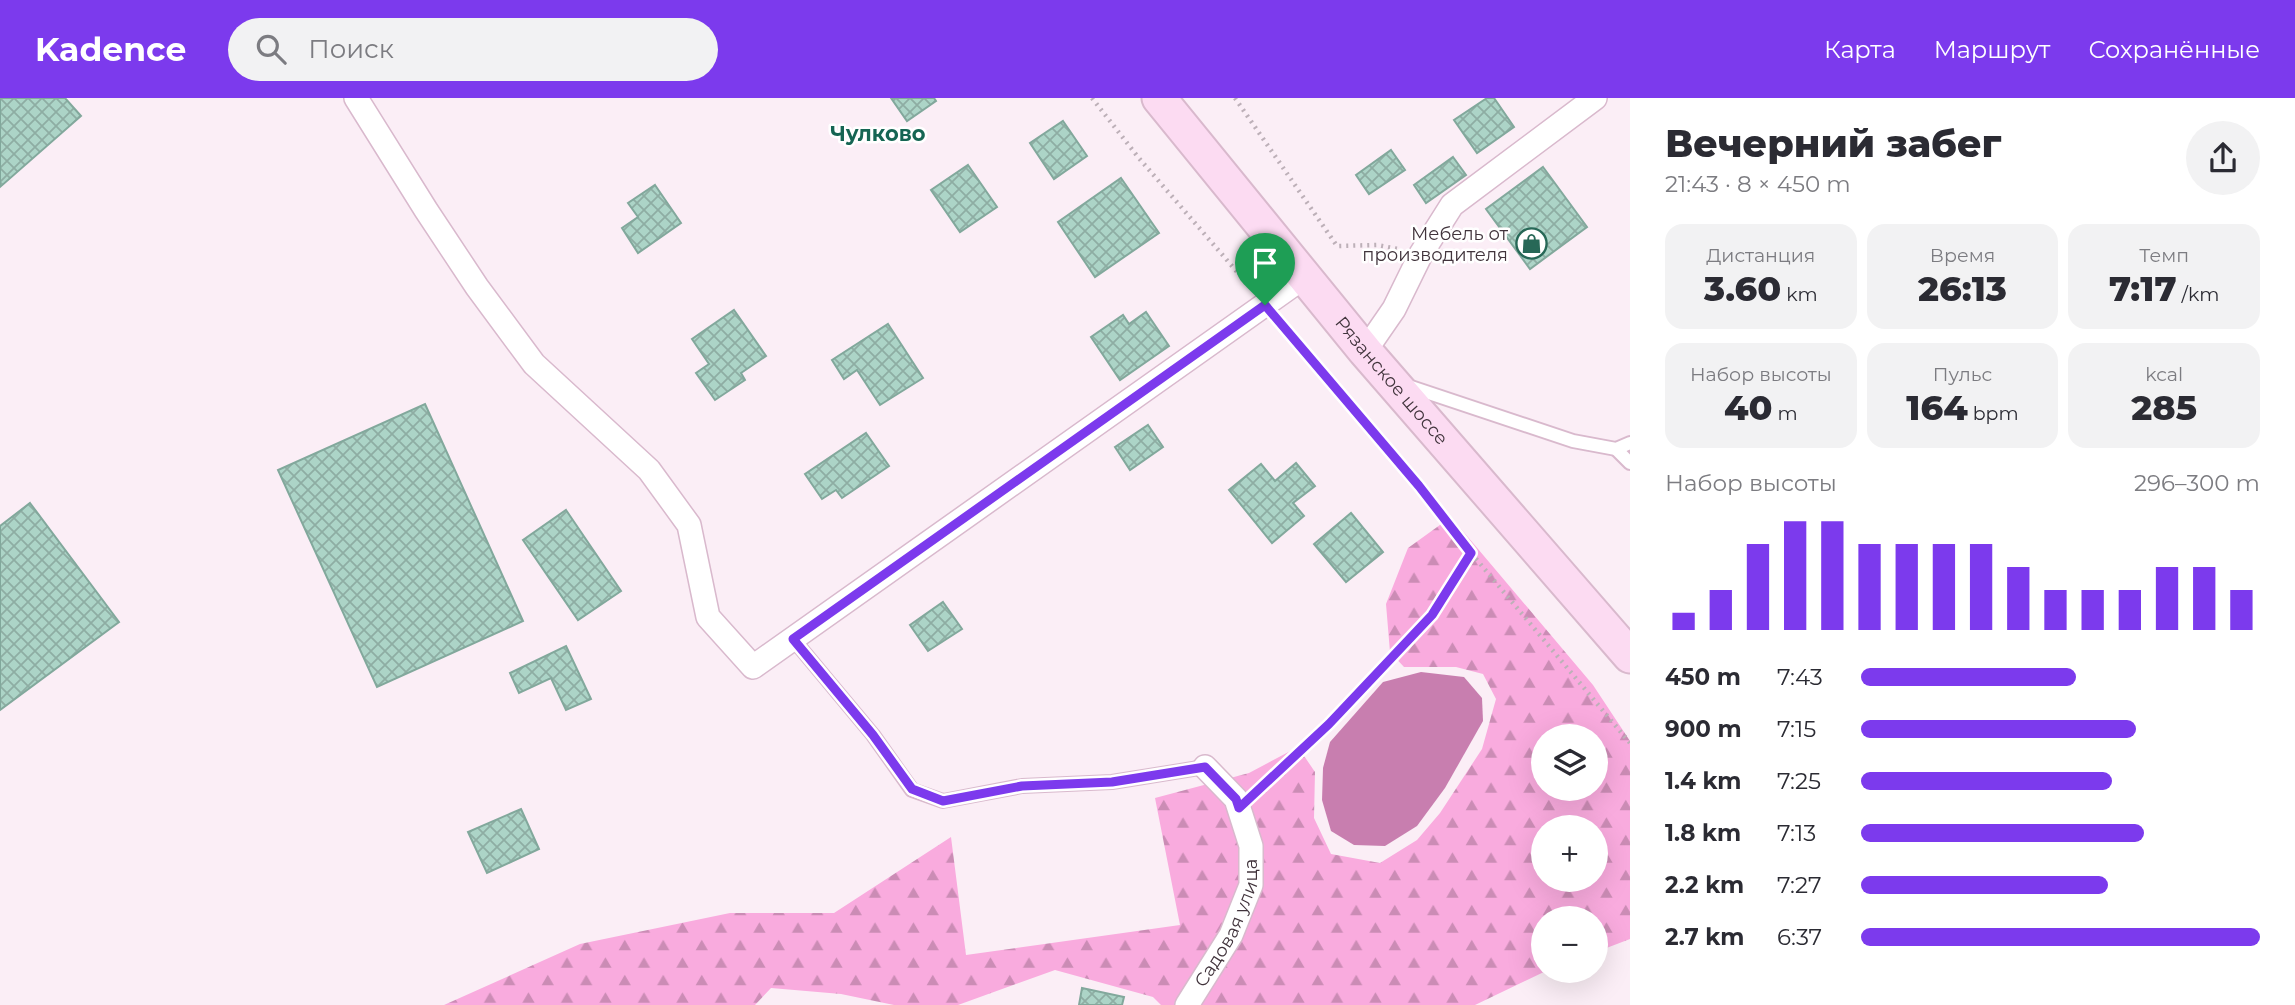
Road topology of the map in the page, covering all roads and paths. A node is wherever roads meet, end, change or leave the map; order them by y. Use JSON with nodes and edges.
{"nodes":[{"id":1,"x":356,"y":98,"type":"edge"},
{"id":2,"x":1092,"y":98,"type":"edge"},
{"id":3,"x":1159,"y":98,"type":"edge"},
{"id":4,"x":1235,"y":98,"type":"edge"},
{"id":5,"x":1595,"y":98,"type":"edge"},
{"id":6,"x":1421,"y":254,"type":"junction"},
{"id":7,"x":1304,"y":277,"type":"junction"},
{"id":8,"x":1265,"y":305,"type":"junction"},
{"id":9,"x":1365,"y":351,"type":"junction"},
{"id":10,"x":1392,"y":380,"type":"junction"},
{"id":11,"x":1630,"y":443,"type":"edge"},
{"id":12,"x":1616,"y":449,"type":"junction"},
{"id":13,"x":1630,"y":463,"type":"edge"},
{"id":14,"x":1471,"y":553,"type":"junction"},
{"id":15,"x":793,"y":639,"type":"junction"},
{"id":16,"x":1630,"y":656,"type":"edge"},
{"id":17,"x":1630,"y":743,"type":"edge"},
{"id":18,"x":1205,"y":767,"type":"joint"},
{"id":19,"x":1239,"y":808,"type":"junction"},
{"id":20,"x":1187,"y":1005,"type":"edge"}],
"edges":[{"from":1,"to":15,"type":"street"},
{"from":2,"to":8,"type":"path"},
{"from":3,"to":7,"type":"main road","name":"Рязанское шоссе"},
{"from":4,"to":6,"type":"path"},
{"from":5,"to":6,"type":"street"},
{"from":6,"to":9,"type":"street"},
{"from":7,"to":8,"type":"street"},
{"from":7,"to":9,"type":"main road","name":"Рязанское шоссе"},
{"from":8,"to":14,"type":"path"},
{"from":8,"to":15,"type":"street"},
{"from":9,"to":10,"type":"main road","name":"Рязанское шоссе"},
{"from":10,"to":12,"type":"lane"},
{"from":10,"to":16,"type":"main road","name":"Рязанское шоссе"},
{"from":11,"to":12,"type":"lane"},
{"from":12,"to":13,"type":"lane"},
{"from":14,"to":17,"type":"path"},
{"from":14,"to":19,"type":"path"},
{"from":15,"to":18,"type":"lane"},
{"from":18,"to":19,"type":"street","name":"Садовая улица"},
{"from":19,"to":20,"type":"street","name":"Садовая улица"}]}
